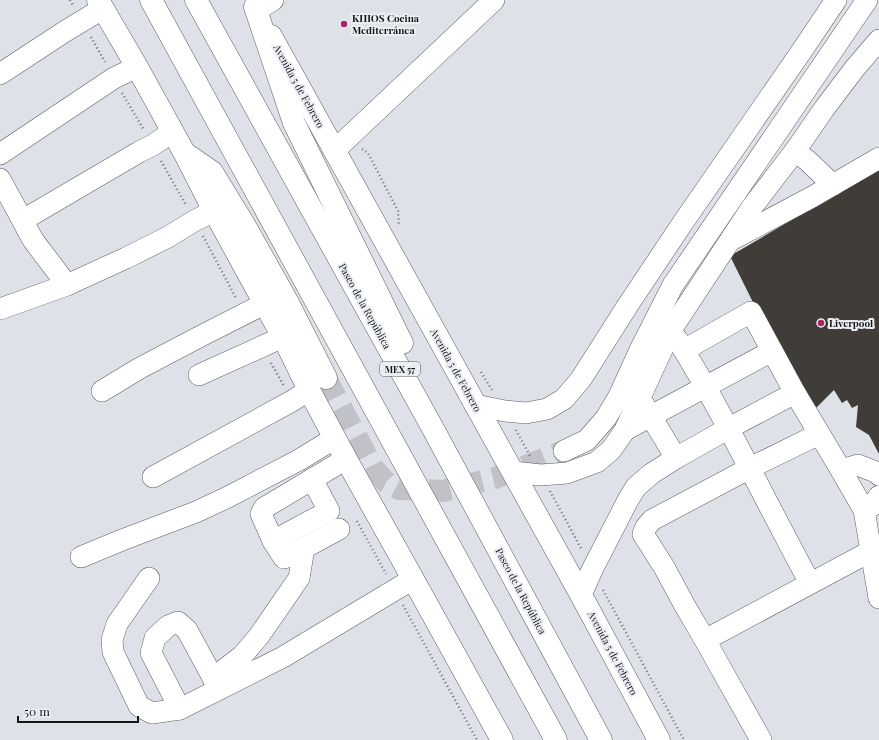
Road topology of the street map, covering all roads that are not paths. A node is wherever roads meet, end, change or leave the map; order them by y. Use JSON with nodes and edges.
{"nodes":[{"id":1,"x":151,"y":0,"type":"edge"},
{"id":2,"x":196,"y":0,"type":"edge"},
{"id":3,"x":494,"y":0,"type":"edge"},
{"id":4,"x":836,"y":0,"type":"edge"},
{"id":5,"x":867,"y":0,"type":"edge"},
{"id":6,"x":100,"y":4,"type":"edge"},
{"id":7,"x":259,"y":4,"type":"edge"},
{"id":8,"x":879,"y":40,"type":"edge"},
{"id":9,"x":137,"y":68,"type":"junction"},
{"id":10,"x":0,"y":74,"type":"edge"},
{"id":11,"x":172,"y":132,"type":"junction"},
{"id":12,"x":334,"y":151,"type":"junction"},
{"id":13,"x":794,"y":151,"type":"junction"},
{"id":14,"x":0,"y":154,"type":"edge"},
{"id":15,"x":185,"y":154,"type":"junction"},
{"id":16,"x":879,"y":158,"type":"edge"},
{"id":17,"x":0,"y":179,"type":"edge"},
{"id":18,"x":833,"y":185,"type":"junction"},
{"id":19,"x":214,"y":211,"type":"junction"},
{"id":20,"x":23,"y":220,"type":"junction"},
{"id":21,"x":730,"y":241,"type":"junction"},
{"id":22,"x":67,"y":285,"type":"junction"},
{"id":23,"x":264,"y":304,"type":"junction"},
{"id":24,"x":0,"y":309,"type":"edge"},
{"id":25,"x":671,"y":330,"type":"junction"},
{"id":26,"x":283,"y":338,"type":"junction"},
{"id":27,"x":684,"y":350,"type":"junction"},
{"id":28,"x":772,"y":351,"type":"junction"},
{"id":29,"x":198,"y":375,"type":"dead end"},
{"id":30,"x":706,"y":387,"type":"junction"},
{"id":31,"x":309,"y":390,"type":"junction"},
{"id":32,"x":102,"y":391,"type":"dead end"},
{"id":33,"x":794,"y":393,"type":"junction"},
{"id":34,"x":640,"y":398,"type":"junction"},
{"id":35,"x":475,"y":405,"type":"junction"},
{"id":36,"x":650,"y":417,"type":"junction"},
{"id":37,"x":431,"y":425,"type":"junction"},
{"id":38,"x":729,"y":428,"type":"junction"},
{"id":39,"x":625,"y":430,"type":"junction"},
{"id":40,"x":819,"y":434,"type":"junction"},
{"id":41,"x":335,"y":438,"type":"junction"},
{"id":42,"x":564,"y":451,"type":"tunnel mouth"},
{"id":43,"x":676,"y":458,"type":"junction"},
{"id":44,"x":346,"y":459,"type":"junction"},
{"id":45,"x":750,"y":468,"type":"junction"},
{"id":46,"x":841,"y":470,"type":"junction"},
{"id":47,"x":513,"y":472,"type":"junction"},
{"id":48,"x":879,"y":475,"type":"edge"},
{"id":49,"x":153,"y":477,"type":"dead end"},
{"id":50,"x":312,"y":479,"type":"junction"},
{"id":51,"x":879,"y":496,"type":"edge"},
{"id":52,"x":864,"y":510,"type":"junction"},
{"id":53,"x":347,"y":524,"type":"road end"},
{"id":54,"x":273,"y":541,"type":"junction"},
{"id":55,"x":304,"y":548,"type":"junction"},
{"id":56,"x":871,"y":551,"type":"junction"},
{"id":57,"x":81,"y":557,"type":"dead end"},
{"id":58,"x":149,"y":578,"type":"dead end"},
{"id":59,"x":413,"y":579,"type":"junction"},
{"id":60,"x":810,"y":583,"type":"junction"},
{"id":61,"x":582,"y":595,"type":"junction"},
{"id":62,"x":879,"y":598,"type":"edge"},
{"id":63,"x":259,"y":636,"type":"junction"},
{"id":64,"x":705,"y":640,"type":"junction"},
{"id":65,"x":283,"y":657,"type":"junction"},
{"id":66,"x":216,"y":683,"type":"junction"},
{"id":67,"x":180,"y":709,"type":"junction"},
{"id":68,"x":502,"y":740,"type":"edge"},
{"id":69,"x":556,"y":740,"type":"edge"},
{"id":70,"x":601,"y":740,"type":"edge"},
{"id":71,"x":659,"y":740,"type":"edge"},
{"id":72,"x":761,"y":740,"type":"edge"}],
"edges":[{"from":1,"to":69,"type":"main road"},
{"from":2,"to":37,"type":"main road","name":"Paseo de la República","number":"MEX 57"},
{"from":3,"to":12,"type":"street"},
{"from":4,"to":35,"type":"street"},
{"from":5,"to":42,"type":"street"},
{"from":6,"to":9,"type":"main road"},
{"from":6,"to":10,"type":"street"},
{"from":7,"to":12,"type":"main road","name":"Avenida 5 de Febrero"},
{"from":7,"to":37,"type":"main road"},
{"from":8,"to":13,"type":"street"},
{"from":9,"to":11,"type":"main road"},
{"from":9,"to":14,"type":"street"},
{"from":11,"to":15,"type":"main road"},
{"from":11,"to":20,"type":"street"},
{"from":12,"to":35,"type":"main road","name":"Avenida 5 de Febrero"},
{"from":13,"to":18,"type":"street"},
{"from":13,"to":21,"type":"street"},
{"from":15,"to":19,"type":"main road"},
{"from":15,"to":31,"type":"main road"},
{"from":16,"to":18,"type":"street"},
{"from":17,"to":20,"type":"street"},
{"from":18,"to":21,"type":"street"},
{"from":19,"to":22,"type":"street"},
{"from":19,"to":23,"type":"main road"},
{"from":20,"to":22,"type":"street"},
{"from":21,"to":25,"type":"street"},
{"from":22,"to":24,"type":"street"},
{"from":23,"to":26,"type":"main road"},
{"from":23,"to":32,"type":"street"},
{"from":25,"to":27,"type":"street"},
{"from":25,"to":34,"type":"street"},
{"from":26,"to":29,"type":"street"},
{"from":26,"to":31,"type":"main road"},
{"from":27,"to":28,"type":"street"},
{"from":27,"to":30,"type":"street"},
{"from":28,"to":30,"type":"street"},
{"from":28,"to":33,"type":"street"},
{"from":30,"to":36,"type":"street"},
{"from":30,"to":38,"type":"street"},
{"from":31,"to":41,"type":"main road"},
{"from":31,"to":49,"type":"street"},
{"from":33,"to":38,"type":"street"},
{"from":33,"to":40,"type":"street"},
{"from":34,"to":36,"type":"street"},
{"from":34,"to":39,"type":"street"},
{"from":35,"to":47,"type":"main road","name":"Avenida 5 de Febrero"},
{"from":36,"to":39,"type":"street"},
{"from":36,"to":43,"type":"street"},
{"from":37,"to":70,"type":"main road","name":"Paseo de la República","number":"MEX 57"},
{"from":38,"to":43,"type":"street"},
{"from":38,"to":45,"type":"street"},
{"from":39,"to":47,"type":"street"},
{"from":40,"to":45,"type":"street"},
{"from":40,"to":46,"type":"street"},
{"from":41,"to":44,"type":"main road"},
{"from":41,"to":57,"type":"street"},
{"from":43,"to":61,"type":"street"},
{"from":44,"to":50,"type":"street"},
{"from":44,"to":59,"type":"main road"},
{"from":45,"to":60,"type":"street"},
{"from":45,"to":64,"type":"street"},
{"from":46,"to":48,"type":"street"},
{"from":46,"to":52,"type":"street"},
{"from":47,"to":61,"type":"main road","name":"Avenida 5 de Febrero"},
{"from":50,"to":54,"type":"street"},
{"from":50,"to":54,"type":"street"},
{"from":51,"to":52,"type":"street"},
{"from":52,"to":56,"type":"street"},
{"from":53,"to":55,"type":"street"},
{"from":54,"to":55,"type":"street"},
{"from":55,"to":63,"type":"street"},
{"from":56,"to":60,"type":"street"},
{"from":56,"to":62,"type":"street"},
{"from":58,"to":67,"type":"street"},
{"from":59,"to":65,"type":"street"},
{"from":59,"to":68,"type":"main road"},
{"from":60,"to":64,"type":"street"},
{"from":61,"to":71,"type":"main road","name":"Avenida 5 de Febrero"},
{"from":63,"to":65,"type":"street"},
{"from":63,"to":66,"type":"street"},
{"from":64,"to":72,"type":"street"},
{"from":65,"to":66,"type":"street"},
{"from":66,"to":67,"type":"street"},
{"from":66,"to":67,"type":"street"}]}
